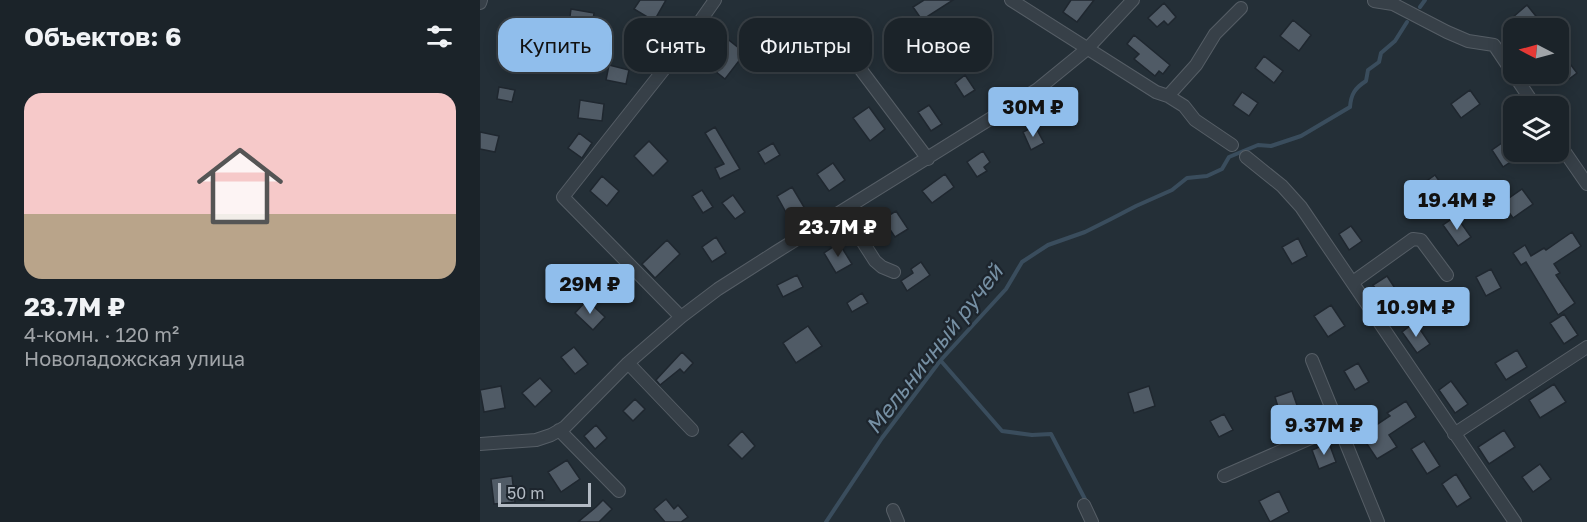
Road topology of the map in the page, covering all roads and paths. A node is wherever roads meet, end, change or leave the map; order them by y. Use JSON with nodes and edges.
{"nodes":[{"id":1,"x":715,"y":0,"type":"edge"},
{"id":2,"x":1011,"y":0,"type":"edge"},
{"id":3,"x":1133,"y":0,"type":"edge"},
{"id":4,"x":1374,"y":1,"type":"edge"},
{"id":5,"x":1242,"y":8,"type":"dead end"},
{"id":6,"x":1087,"y":49,"type":"junction"},
{"id":7,"x":863,"y":72,"type":"edge"},
{"id":8,"x":1168,"y":96,"type":"junction"},
{"id":9,"x":1528,"y":96,"type":"edge"},
{"id":10,"x":1232,"y":145,"type":"dead end"},
{"id":11,"x":1246,"y":157,"type":"dead end"},
{"id":12,"x":1569,"y":158,"type":"edge"},
{"id":13,"x":928,"y":159,"type":"junction"},
{"id":14,"x":1587,"y":184,"type":"edge"},
{"id":15,"x":843,"y":211,"type":"junction"},
{"id":16,"x":894,"y":272,"type":"dead end"},
{"id":17,"x":1447,"y":274,"type":"dead end"},
{"id":18,"x":1353,"y":282,"type":"junction"},
{"id":19,"x":681,"y":317,"type":"junction"},
{"id":20,"x":1587,"y":347,"type":"edge"},
{"id":21,"x":1312,"y":360,"type":"dead end"},
{"id":22,"x":628,"y":363,"type":"junction"},
{"id":23,"x":1338,"y":426,"type":"junction"},
{"id":24,"x":558,"y":430,"type":"junction"},
{"id":25,"x":692,"y":430,"type":"dead end"},
{"id":26,"x":1454,"y":434,"type":"junction"},
{"id":27,"x":480,"y":444,"type":"edge"},
{"id":28,"x":1224,"y":476,"type":"dead end"},
{"id":29,"x":619,"y":491,"type":"dead end"},
{"id":30,"x":1084,"y":505,"type":"dead end"},
{"id":31,"x":1092,"y":522,"type":"edge"},
{"id":32,"x":1377,"y":522,"type":"edge"},
{"id":33,"x":1515,"y":522,"type":"edge"}],
"edges":[{"from":1,"to":19,"type":"street"},
{"from":2,"to":6,"type":"street"},
{"from":3,"to":6,"type":"street"},
{"from":4,"to":9,"type":"street"},
{"from":5,"to":8,"type":"street"},
{"from":6,"to":8,"type":"street"},
{"from":6,"to":13,"type":"street"},
{"from":7,"to":13,"type":"street"},
{"from":8,"to":10,"type":"street"},
{"from":11,"to":18,"type":"street"},
{"from":12,"to":14,"type":"street"},
{"from":13,"to":15,"type":"street"},
{"from":15,"to":16,"type":"street"},
{"from":15,"to":19,"type":"street"},
{"from":17,"to":18,"type":"street"},
{"from":18,"to":26,"type":"street"},
{"from":19,"to":22,"type":"street"},
{"from":20,"to":26,"type":"street"},
{"from":21,"to":23,"type":"street"},
{"from":22,"to":24,"type":"street"},
{"from":22,"to":25,"type":"street"},
{"from":23,"to":28,"type":"street"},
{"from":23,"to":32,"type":"street"},
{"from":24,"to":27,"type":"street"},
{"from":24,"to":29,"type":"street"},
{"from":26,"to":33,"type":"street"},
{"from":30,"to":31,"type":"street"}]}
